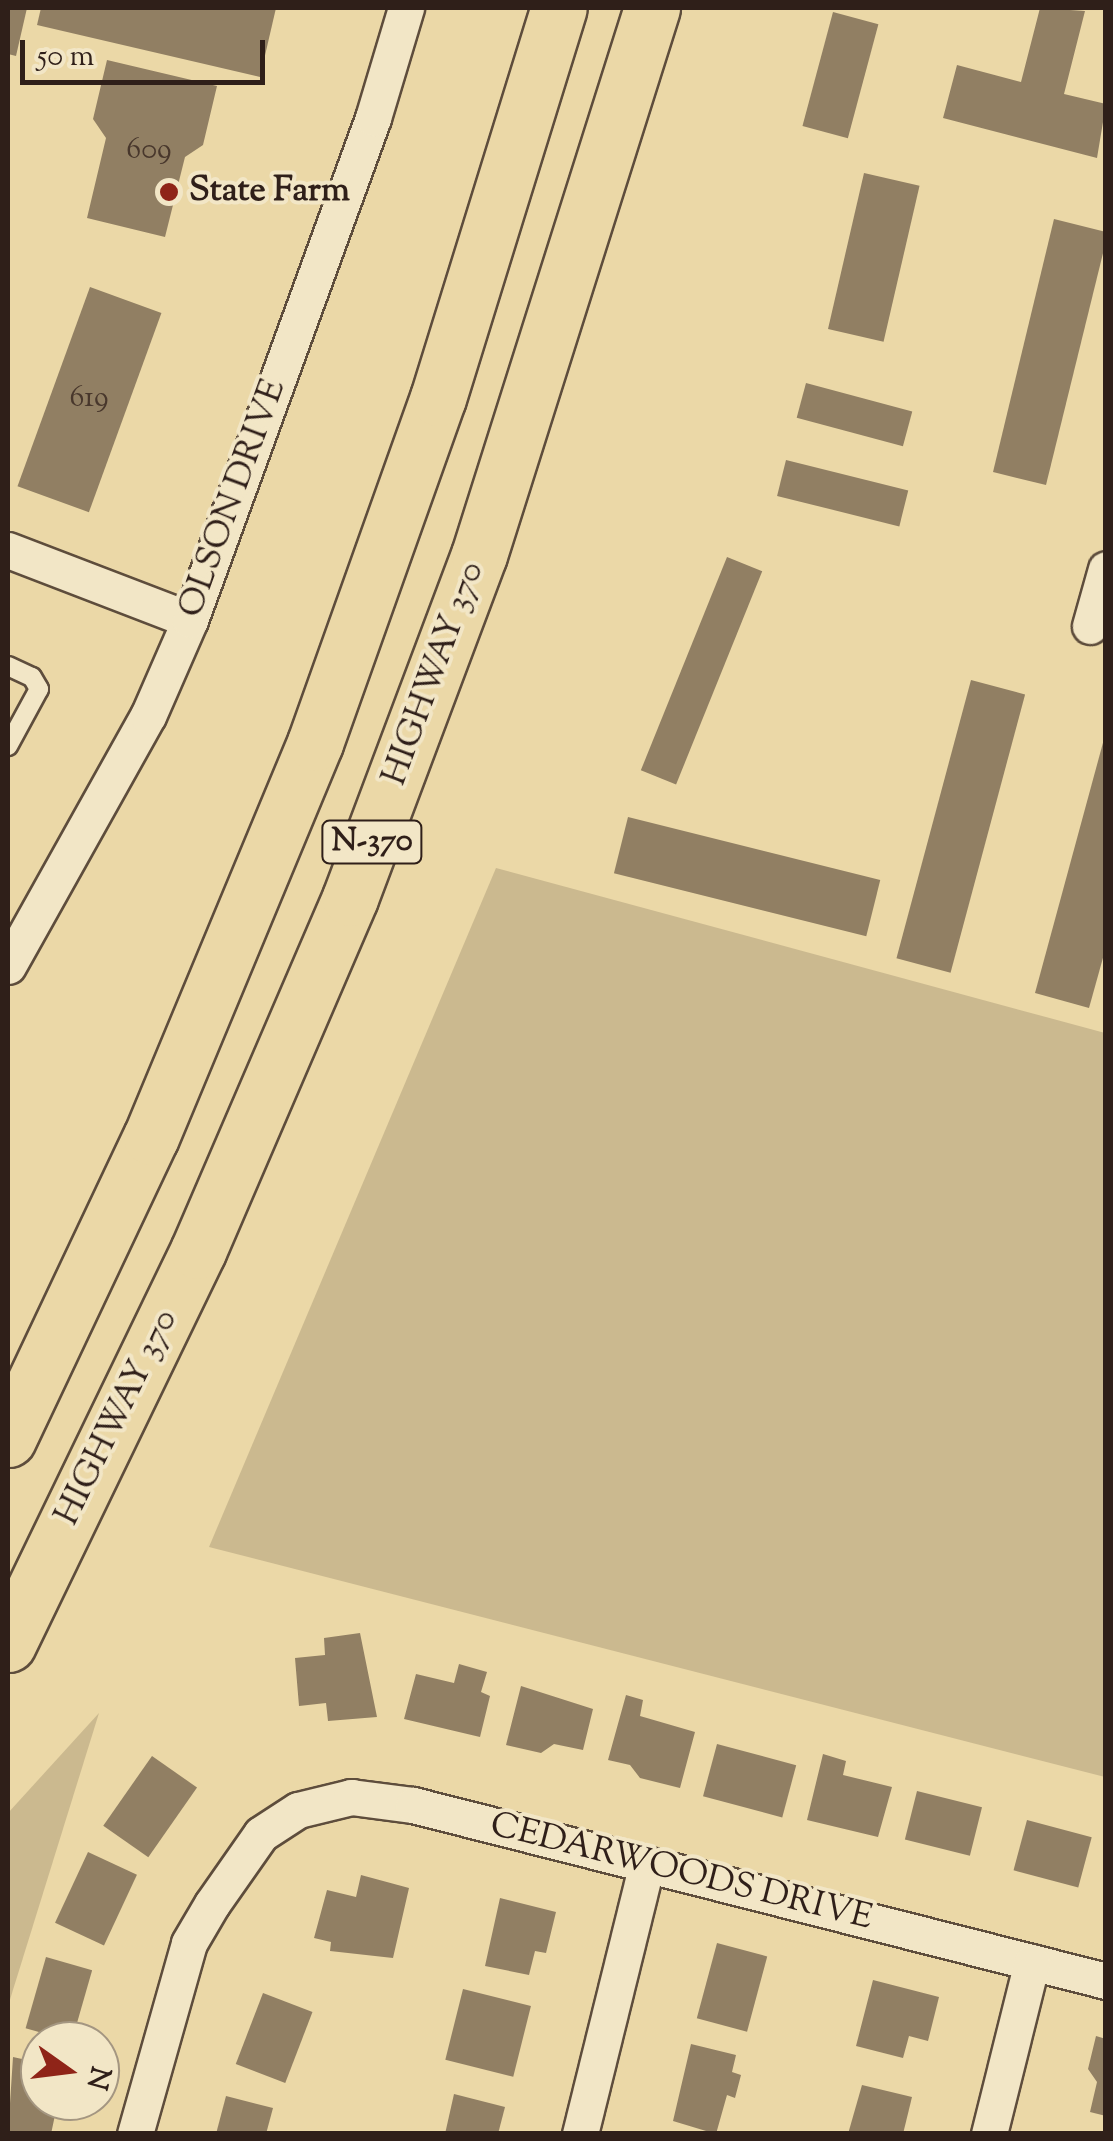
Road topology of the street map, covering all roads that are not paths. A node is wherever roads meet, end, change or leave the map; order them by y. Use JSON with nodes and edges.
{"nodes":[{"id":1,"x":406,"y":8,"type":"edge"},
{"id":2,"x":559,"y":8,"type":"edge"},
{"id":3,"x":652,"y":8,"type":"edge"},
{"id":4,"x":8,"y":550,"type":"edge"},
{"id":5,"x":1106,"y":569,"type":"edge"},
{"id":6,"x":190,"y":620,"type":"junction"},
{"id":7,"x":1090,"y":626,"type":"dead end"},
{"id":8,"x":8,"y":666,"type":"edge"},
{"id":9,"x":8,"y":746,"type":"edge"},
{"id":10,"x":18,"y":923,"type":"edge"},
{"id":11,"x":8,"y":966,"type":"edge"},
{"id":12,"x":8,"y":1439,"type":"edge"},
{"id":13,"x":8,"y":1644,"type":"edge"},
{"id":14,"x":647,"y":1864,"type":"junction"},
{"id":15,"x":1032,"y":1962,"type":"junction"},
{"id":16,"x":1106,"y":1981,"type":"edge"},
{"id":17,"x":134,"y":2134,"type":"edge"},
{"id":18,"x":580,"y":2134,"type":"edge"},
{"id":19,"x":989,"y":2134,"type":"edge"}],
"edges":[{"from":1,"to":6,"type":"street","name":"OLSON DRIVE"},
{"from":2,"to":12,"type":"highway","number":"N-370"},
{"from":3,"to":13,"type":"highway","name":"HIGHWAY 370","number":"N-370"},
{"from":4,"to":6,"type":"street"},
{"from":5,"to":7,"type":"street"},
{"from":6,"to":10,"type":"street","name":"OLSON DRIVE"},
{"from":8,"to":9,"type":"lane"},
{"from":10,"to":11,"type":"street","name":"OLSON DRIVE"},
{"from":14,"to":15,"type":"street","name":"CEDARWOODS DRIVE"},
{"from":14,"to":17,"type":"street","name":"CEDARWOODS DRIVE"},
{"from":14,"to":18,"type":"street"},
{"from":15,"to":16,"type":"street","name":"CEDARWOODS DRIVE"},
{"from":15,"to":19,"type":"street"}]}
